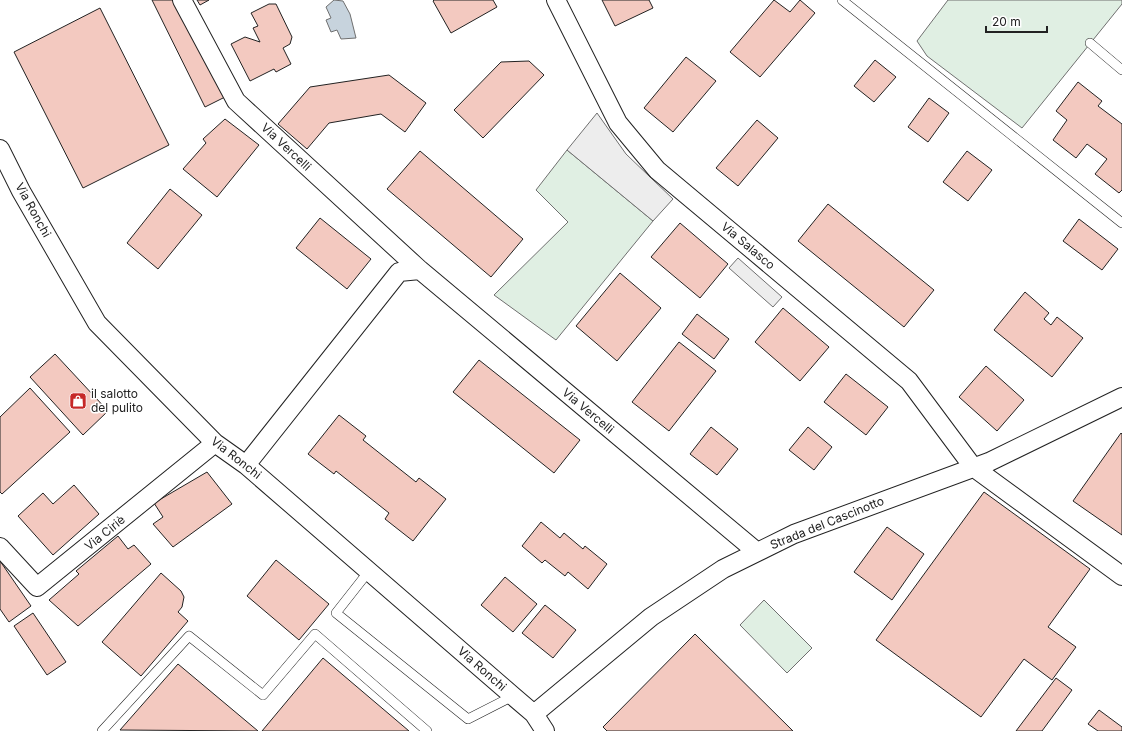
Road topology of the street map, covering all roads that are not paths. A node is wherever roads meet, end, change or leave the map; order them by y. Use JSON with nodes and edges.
{"nodes":[{"id":1,"x":182,"y":0,"type":"edge"},
{"id":2,"x":556,"y":0,"type":"edge"},
{"id":3,"x":842,"y":0,"type":"edge"},
{"id":4,"x":1090,"y":43,"type":"dead end"},
{"id":5,"x":1122,"y":70,"type":"edge"},
{"id":6,"x":0,"y":149,"type":"edge"},
{"id":7,"x":1122,"y":223,"type":"edge"},
{"id":8,"x":420,"y":270,"type":"junction"},
{"id":9,"x":1122,"y":397,"type":"edge"},
{"id":10,"x":215,"y":444,"type":"junction"},
{"id":11,"x":246,"y":465,"type":"junction"},
{"id":12,"x":973,"y":467,"type":"junction"},
{"id":13,"x":0,"y":547,"type":"edge"},
{"id":14,"x":757,"y":552,"type":"junction"},
{"id":15,"x":369,"y":571,"type":"junction"},
{"id":16,"x":1122,"y":576,"type":"edge"},
{"id":17,"x":513,"y":696,"type":"junction"},
{"id":18,"x":534,"y":714,"type":"junction"},
{"id":19,"x":102,"y":731,"type":"edge"},
{"id":20,"x":427,"y":731,"type":"edge"},
{"id":21,"x":545,"y":731,"type":"edge"}],
"edges":[{"from":1,"to":8,"type":"street","name":"Via Vercelli"},
{"from":2,"to":12,"type":"street","name":"Via Salasco"},
{"from":3,"to":7,"type":"lane"},
{"from":4,"to":5,"type":"lane"},
{"from":6,"to":10,"type":"street","name":"Via Ronchi"},
{"from":8,"to":11,"type":"street"},
{"from":8,"to":14,"type":"street","name":"Via Vercelli"},
{"from":9,"to":12,"type":"street","name":"Strada del Cascinotto"},
{"from":10,"to":11,"type":"street","name":"Via Ronchi"},
{"from":10,"to":13,"type":"street","name":"Via Ciriè"},
{"from":11,"to":15,"type":"street","name":"Via Ronchi"},
{"from":12,"to":14,"type":"street","name":"Strada del Cascinotto"},
{"from":12,"to":16,"type":"street"},
{"from":14,"to":18,"type":"street","name":"Strada del Cascinotto"},
{"from":15,"to":17,"type":"street","name":"Via Ronchi"},
{"from":15,"to":17,"type":"lane"},
{"from":17,"to":18,"type":"street","name":"Via Ronchi"},
{"from":18,"to":21,"type":"street"},
{"from":19,"to":20,"type":"lane"}]}
